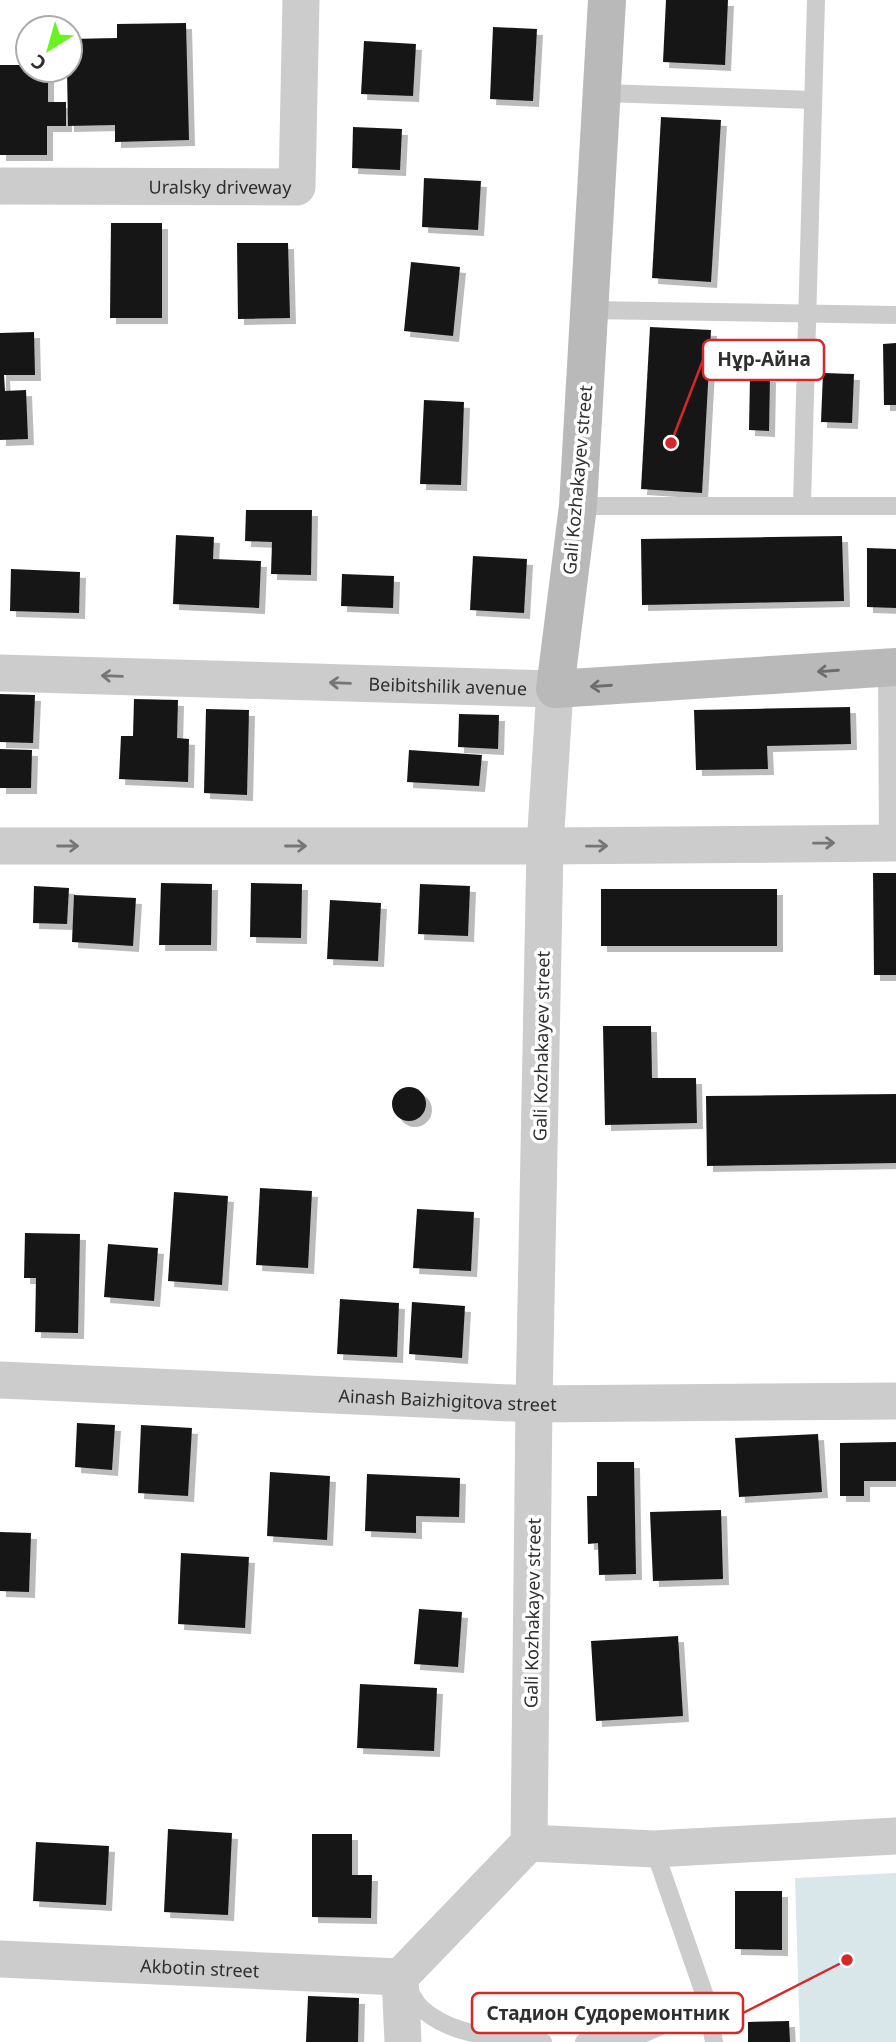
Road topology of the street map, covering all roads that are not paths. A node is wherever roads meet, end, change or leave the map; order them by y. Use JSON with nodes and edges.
{"nodes":[{"id":1,"x":301,"y":0,"type":"edge"},
{"id":2,"x":607,"y":0,"type":"edge"},
{"id":3,"x":816,"y":0,"type":"edge"},
{"id":4,"x":603,"y":93,"type":"junction"},
{"id":5,"x":813,"y":100,"type":"junction"},
{"id":6,"x":0,"y":186,"type":"edge"},
{"id":7,"x":589,"y":310,"type":"junction"},
{"id":8,"x":808,"y":315,"type":"junction"},
{"id":9,"x":896,"y":315,"type":"edge"},
{"id":10,"x":802,"y":504,"type":"junction"},
{"id":11,"x":578,"y":506,"type":"junction"},
{"id":12,"x":896,"y":506,"type":"edge"},
{"id":13,"x":892,"y":667,"type":"edge"},
{"id":14,"x":0,"y":673,"type":"edge"},
{"id":15,"x":555,"y":689,"type":"junction"},
{"id":16,"x":892,"y":843,"type":"edge"},
{"id":17,"x":0,"y":846,"type":"edge"},
{"id":18,"x":544,"y":846,"type":"junction"},
{"id":19,"x":0,"y":1380,"type":"edge"},
{"id":20,"x":896,"y":1401,"type":"edge"},
{"id":21,"x":534,"y":1404,"type":"junction"},
{"id":22,"x":896,"y":1836,"type":"edge"},
{"id":23,"x":529,"y":1843,"type":"junction"},
{"id":24,"x":654,"y":1849,"type":"junction"},
{"id":25,"x":0,"y":1959,"type":"edge"},
{"id":26,"x":400,"y":1978,"type":"junction"},
{"id":27,"x":707,"y":2002,"type":"junction"},
{"id":28,"x":402,"y":2042,"type":"edge"},
{"id":29,"x":543,"y":2042,"type":"edge"},
{"id":30,"x":584,"y":2042,"type":"edge"},
{"id":31,"x":714,"y":2042,"type":"edge"}],
"edges":[{"from":1,"to":6,"type":"street","name":"Uralsky driveway"},
{"from":2,"to":4,"type":"street","name":"Gali Kozhakayev street"},
{"from":3,"to":5,"type":"lane"},
{"from":4,"to":5,"type":"lane"},
{"from":4,"to":7,"type":"street","name":"Gali Kozhakayev street"},
{"from":5,"to":8,"type":"lane"},
{"from":7,"to":8,"type":"lane"},
{"from":7,"to":11,"type":"street","name":"Gali Kozhakayev street"},
{"from":8,"to":9,"type":"lane"},
{"from":8,"to":10,"type":"lane"},
{"from":10,"to":11,"type":"lane"},
{"from":10,"to":12,"type":"lane"},
{"from":11,"to":15,"type":"street","name":"Gali Kozhakayev street"},
{"from":13,"to":15,"type":"street","name":"Beibitshilik avenue","one_way":true},
{"from":13,"to":16,"type":"lane"},
{"from":15,"to":14,"type":"street","name":"Beibitshilik avenue","one_way":true},
{"from":15,"to":18,"type":"street","name":"Gali Kozhakayev street"},
{"from":18,"to":16,"type":"street","one_way":true},
{"from":17,"to":18,"type":"street","one_way":true},
{"from":18,"to":21,"type":"street","name":"Gali Kozhakayev street"},
{"from":19,"to":21,"type":"street","name":"Ainash Baizhigitova street"},
{"from":20,"to":21,"type":"street","name":"Ainash Baizhigitova street"},
{"from":21,"to":23,"type":"street","name":"Gali Kozhakayev street"},
{"from":22,"to":24,"type":"street"},
{"from":23,"to":24,"type":"street"},
{"from":23,"to":26,"type":"street"},
{"from":24,"to":27,"type":"lane"},
{"from":25,"to":26,"type":"street","name":"Akbotin street"},
{"from":26,"to":28,"type":"street"},
{"from":26,"to":29,"type":"lane"},
{"from":27,"to":30,"type":"lane"},
{"from":27,"to":31,"type":"lane"}]}
